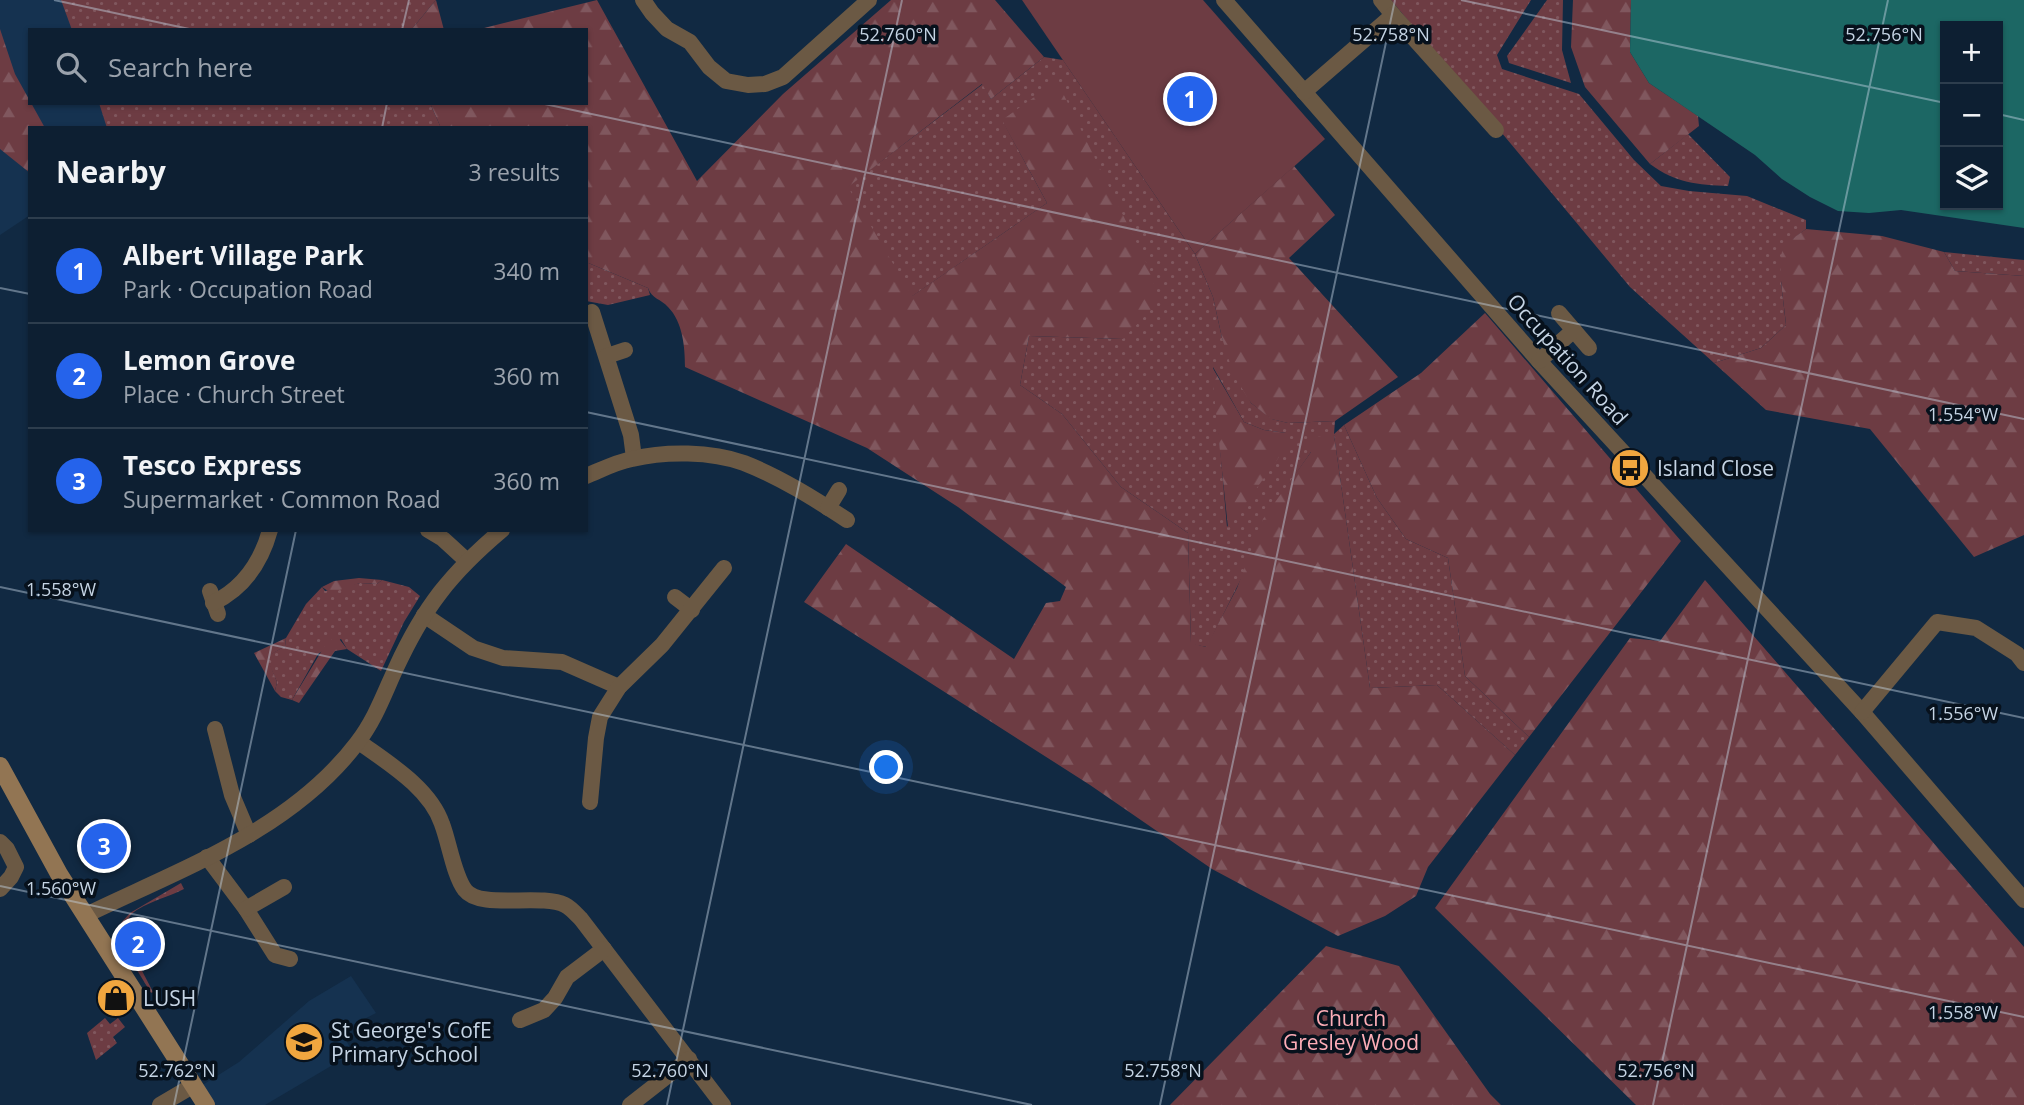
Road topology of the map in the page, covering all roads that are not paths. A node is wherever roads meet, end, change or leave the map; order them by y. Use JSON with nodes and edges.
{"nodes":[{"id":1,"x":643,"y":0,"type":"edge"},
{"id":2,"x":869,"y":0,"type":"edge"},
{"id":3,"x":1224,"y":0,"type":"edge"},
{"id":4,"x":1381,"y":0,"type":"edge"},
{"id":5,"x":1392,"y":15,"type":"junction"},
{"id":6,"x":1304,"y":92,"type":"junction"},
{"id":7,"x":1496,"y":130,"type":"dead end"},
{"id":8,"x":592,"y":312,"type":"dead end"},
{"id":9,"x":1559,"y":313,"type":"dead end"},
{"id":10,"x":1574,"y":330,"type":"junction"},
{"id":11,"x":1589,"y":348,"type":"dead end"},
{"id":12,"x":625,"y":350,"type":"dead end"},
{"id":13,"x":607,"y":356,"type":"junction"},
{"id":14,"x":1539,"y":361,"type":"junction"},
{"id":15,"x":635,"y":458,"type":"junction"},
{"id":16,"x":588,"y":475,"type":"edge"},
{"id":17,"x":839,"y":490,"type":"dead end"},
{"id":18,"x":828,"y":508,"type":"junction"},
{"id":19,"x":848,"y":520,"type":"dead end"},
{"id":20,"x":269,"y":532,"type":"edge"},
{"id":21,"x":432,"y":532,"type":"edge"},
{"id":22,"x":500,"y":532,"type":"edge"},
{"id":23,"x":467,"y":561,"type":"junction"},
{"id":24,"x":724,"y":568,"type":"dead end"},
{"id":25,"x":675,"y":597,"type":"dead end"},
{"id":26,"x":214,"y":603,"type":"dead end"},
{"id":27,"x":691,"y":610,"type":"junction"},
{"id":28,"x":424,"y":615,"type":"junction"},
{"id":29,"x":2022,"y":654,"type":"edge"},
{"id":30,"x":619,"y":687,"type":"junction"},
{"id":31,"x":1862,"y":712,"type":"junction"},
{"id":32,"x":215,"y":729,"type":"dead end"},
{"id":33,"x":359,"y":742,"type":"junction"},
{"id":34,"x":0,"y":766,"type":"edge"},
{"id":35,"x":590,"y":802,"type":"dead end"},
{"id":36,"x":249,"y":835,"type":"junction"},
{"id":37,"x":0,"y":842,"type":"edge"},
{"id":38,"x":207,"y":858,"type":"junction"},
{"id":39,"x":5,"y":883,"type":"edge"},
{"id":40,"x":284,"y":887,"type":"dead end"},
{"id":41,"x":2024,"y":900,"type":"edge"},
{"id":42,"x":246,"y":909,"type":"junction"},
{"id":43,"x":86,"y":915,"type":"junction"},
{"id":44,"x":604,"y":949,"type":"junction"},
{"id":45,"x":290,"y":959,"type":"dead end"},
{"id":46,"x":520,"y":1020,"type":"dead end"},
{"id":47,"x":689,"y":1059,"type":"junction"},
{"id":48,"x":194,"y":1085,"type":"junction"},
{"id":49,"x":160,"y":1105,"type":"edge"},
{"id":50,"x":206,"y":1105,"type":"edge"},
{"id":51,"x":630,"y":1105,"type":"edge"},
{"id":52,"x":723,"y":1105,"type":"edge"}],
"edges":[{"from":1,"to":2,"type":"street"},
{"from":3,"to":6,"type":"street","name":"Occupation Road"},
{"from":4,"to":5,"type":"street"},
{"from":5,"to":6,"type":"street"},
{"from":5,"to":7,"type":"street"},
{"from":6,"to":14,"type":"street","name":"Occupation Road"},
{"from":8,"to":13,"type":"street"},
{"from":9,"to":10,"type":"street"},
{"from":10,"to":11,"type":"street"},
{"from":10,"to":14,"type":"street"},
{"from":12,"to":13,"type":"street"},
{"from":13,"to":15,"type":"street"},
{"from":14,"to":31,"type":"street","name":"Occupation Road"},
{"from":15,"to":16,"type":"street"},
{"from":15,"to":18,"type":"street"},
{"from":17,"to":18,"type":"street"},
{"from":18,"to":19,"type":"street"},
{"from":20,"to":26,"type":"street"},
{"from":21,"to":23,"type":"street"},
{"from":22,"to":23,"type":"street"},
{"from":23,"to":28,"type":"street"},
{"from":24,"to":27,"type":"street"},
{"from":25,"to":27,"type":"street"},
{"from":27,"to":30,"type":"street"},
{"from":28,"to":30,"type":"street"},
{"from":28,"to":33,"type":"street"},
{"from":29,"to":31,"type":"street"},
{"from":30,"to":35,"type":"street"},
{"from":31,"to":41,"type":"street","name":"Occupation Road"},
{"from":32,"to":36,"type":"street"},
{"from":33,"to":36,"type":"street"},
{"from":33,"to":44,"type":"street"},
{"from":34,"to":43,"type":"street"},
{"from":36,"to":38,"type":"street"},
{"from":37,"to":39,"type":"street"},
{"from":38,"to":42,"type":"street"},
{"from":38,"to":43,"type":"street"},
{"from":40,"to":42,"type":"street"},
{"from":42,"to":45,"type":"street"},
{"from":43,"to":48,"type":"street"},
{"from":44,"to":46,"type":"street"},
{"from":44,"to":47,"type":"street"},
{"from":47,"to":51,"type":"street"},
{"from":47,"to":52,"type":"street"},
{"from":48,"to":49,"type":"street"},
{"from":48,"to":50,"type":"street"}]}
